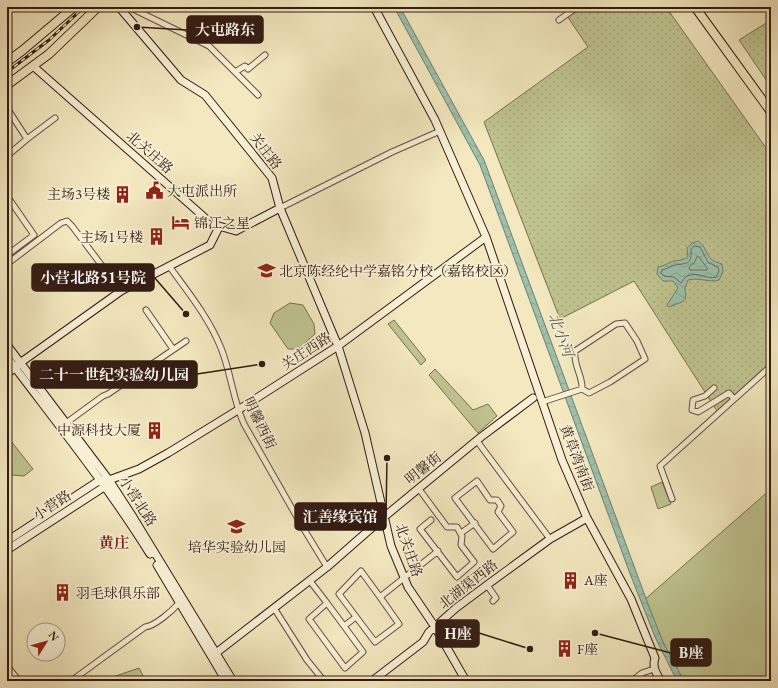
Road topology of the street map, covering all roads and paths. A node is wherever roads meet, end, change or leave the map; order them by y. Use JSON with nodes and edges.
{"nodes":[{"id":1,"x":74,"y":7,"type":"edge"},
{"id":2,"x":98,"y":7,"type":"edge"},
{"id":3,"x":119,"y":7,"type":"edge"},
{"id":4,"x":129,"y":7,"type":"edge"},
{"id":5,"x":374,"y":7,"type":"edge"},
{"id":6,"x":577,"y":7,"type":"edge"},
{"id":7,"x":695,"y":7,"type":"edge"},
{"id":8,"x":702,"y":7,"type":"edge"},
{"id":9,"x":559,"y":20,"type":"dead end"},
{"id":10,"x":265,"y":55,"type":"dead end"},
{"id":11,"x":7,"y":62,"type":"edge"},
{"id":12,"x":33,"y":66,"type":"junction"},
{"id":13,"x":235,"y":72,"type":"junction"},
{"id":14,"x":7,"y":85,"type":"edge"},
{"id":15,"x":258,"y":95,"type":"dead end"},
{"id":16,"x":771,"y":103,"type":"edge"},
{"id":17,"x":7,"y":108,"type":"edge"},
{"id":18,"x":771,"y":112,"type":"edge"},
{"id":19,"x":55,"y":118,"type":"dead end"},
{"id":20,"x":440,"y":131,"type":"junction"},
{"id":21,"x":27,"y":139,"type":"junction"},
{"id":22,"x":8,"y":155,"type":"dead end"},
{"id":23,"x":7,"y":196,"type":"edge"},
{"id":24,"x":280,"y":208,"type":"junction"},
{"id":25,"x":220,"y":227,"type":"junction"},
{"id":26,"x":486,"y":237,"type":"junction"},
{"id":27,"x":7,"y":255,"type":"edge"},
{"id":28,"x":7,"y":264,"type":"edge"},
{"id":29,"x":169,"y":266,"type":"junction"},
{"id":30,"x":121,"y":291,"type":"junction"},
{"id":31,"x":146,"y":310,"type":"dead end"},
{"id":32,"x":186,"y":341,"type":"dead end"},
{"id":33,"x":7,"y":345,"type":"edge"},
{"id":34,"x":338,"y":346,"type":"junction"},
{"id":35,"x":173,"y":350,"type":"junction"},
{"id":36,"x":7,"y":357,"type":"edge"},
{"id":37,"x":18,"y":365,"type":"junction"},
{"id":38,"x":771,"y":366,"type":"edge"},
{"id":39,"x":7,"y":374,"type":"edge"},
{"id":40,"x":714,"y":388,"type":"dead end"},
{"id":41,"x":582,"y":389,"type":"junction"},
{"id":42,"x":532,"y":398,"type":"dead end"},
{"id":43,"x":734,"y":399,"type":"junction"},
{"id":44,"x":542,"y":402,"type":"junction"},
{"id":45,"x":238,"y":410,"type":"junction"},
{"id":46,"x":66,"y":422,"type":"junction"},
{"id":47,"x":477,"y":441,"type":"junction"},
{"id":48,"x":100,"y":480,"type":"junction"},
{"id":49,"x":109,"y":480,"type":"junction"},
{"id":50,"x":104,"y":487,"type":"junction"},
{"id":51,"x":419,"y":489,"type":"junction"},
{"id":52,"x":672,"y":499,"type":"dead end"},
{"id":53,"x":384,"y":518,"type":"junction"},
{"id":54,"x":588,"y":518,"type":"junction"},
{"id":55,"x":431,"y":520,"type":"dead end"},
{"id":56,"x":474,"y":523,"type":"junction"},
{"id":57,"x":461,"y":533,"type":"junction"},
{"id":58,"x":550,"y":539,"type":"junction"},
{"id":59,"x":7,"y":541,"type":"edge"},
{"id":60,"x":7,"y":550,"type":"edge"},
{"id":61,"x":438,"y":551,"type":"junction"},
{"id":62,"x":327,"y":567,"type":"junction"},
{"id":63,"x":404,"y":577,"type":"junction"},
{"id":64,"x":310,"y":581,"type":"junction"},
{"id":65,"x":487,"y":585,"type":"junction"},
{"id":66,"x":380,"y":597,"type":"junction"},
{"id":67,"x":492,"y":601,"type":"dead end"},
{"id":68,"x":179,"y":603,"type":"junction"},
{"id":69,"x":327,"y":603,"type":"junction"},
{"id":70,"x":274,"y":608,"type":"junction"},
{"id":71,"x":356,"y":617,"type":"junction"},
{"id":72,"x":344,"y":626,"type":"junction"},
{"id":73,"x":435,"y":627,"type":"junction"},
{"id":74,"x":216,"y":653,"type":"junction"},
{"id":75,"x":7,"y":666,"type":"edge"},
{"id":76,"x":654,"y":669,"type":"junction"},
{"id":77,"x":19,"y":681,"type":"edge"},
{"id":78,"x":71,"y":681,"type":"edge"},
{"id":79,"x":226,"y":681,"type":"edge"},
{"id":80,"x":233,"y":681,"type":"edge"},
{"id":81,"x":324,"y":681,"type":"edge"},
{"id":82,"x":372,"y":681,"type":"edge"},
{"id":83,"x":466,"y":681,"type":"edge"},
{"id":84,"x":632,"y":681,"type":"edge"},
{"id":85,"x":661,"y":681,"type":"edge"}],
"edges":[{"from":1,"to":11,"type":"main road"},
{"from":2,"to":12,"type":"main road"},
{"from":3,"to":24,"type":"street","name":"关庄路"},
{"from":4,"to":13,"type":"street"},
{"from":5,"to":20,"type":"street","name":"黄草湾南街"},
{"from":6,"to":9,"type":"street"},
{"from":7,"to":18,"type":"main road"},
{"from":8,"to":16,"type":"main road"},
{"from":10,"to":13,"type":"street"},
{"from":12,"to":14,"type":"main road"},
{"from":12,"to":25,"type":"street","name":"北关庄路"},
{"from":13,"to":15,"type":"street"},
{"from":17,"to":21,"type":"street"},
{"from":19,"to":21,"type":"street"},
{"from":20,"to":24,"type":"street"},
{"from":20,"to":26,"type":"street","name":"黄草湾南街"},
{"from":21,"to":22,"type":"street"},
{"from":23,"to":27,"type":"street"},
{"from":24,"to":25,"type":"street","name":"北关庄路"},
{"from":24,"to":34,"type":"street","name":"关庄路"},
{"from":25,"to":29,"type":"street"},
{"from":26,"to":34,"type":"street","name":"关庄西路"},
{"from":26,"to":44,"type":"street","name":"黄草湾南街"},
{"from":28,"to":30,"type":"street"},
{"from":29,"to":30,"type":"street"},
{"from":29,"to":45,"type":"street","name":"明馨西街"},
{"from":30,"to":37,"type":"street"},
{"from":31,"to":35,"type":"street"},
{"from":32,"to":35,"type":"street"},
{"from":33,"to":37,"type":"street","name":"小营北路"},
{"from":34,"to":45,"type":"street","name":"关庄西路"},
{"from":34,"to":53,"type":"street","name":"北关庄路"},
{"from":35,"to":46,"type":"street"},
{"from":36,"to":37,"type":"street","name":"小营北路"},
{"from":37,"to":39,"type":"street"},
{"from":37,"to":46,"type":"street","name":"小营北路"},
{"from":37,"to":48,"type":"street","name":"小营北路"},
{"from":38,"to":43,"type":"street"},
{"from":40,"to":43,"type":"street"},
{"from":41,"to":41,"type":"street"},
{"from":41,"to":44,"type":"street"},
{"from":42,"to":47,"type":"street","name":"明馨街"},
{"from":43,"to":52,"type":"street"},
{"from":44,"to":54,"type":"street","name":"黄草湾南街"},
{"from":45,"to":49,"type":"street","name":"关庄西路"},
{"from":45,"to":62,"type":"street","name":"明馨西街"},
{"from":46,"to":49,"type":"street","name":"小营北路"},
{"from":47,"to":51,"type":"street","name":"明馨街"},
{"from":47,"to":58,"type":"street"},
{"from":48,"to":49,"type":"street"},
{"from":48,"to":50,"type":"street","name":"小营北路"},
{"from":48,"to":59,"type":"street","name":"小营路"},
{"from":49,"to":50,"type":"street","name":"小营路"},
{"from":49,"to":74,"type":"street","name":"小营北路"},
{"from":50,"to":60,"type":"street","name":"小营路"},
{"from":50,"to":68,"type":"street","name":"小营北路"},
{"from":51,"to":53,"type":"street","name":"明馨街"},
{"from":51,"to":57,"type":"street"},
{"from":53,"to":62,"type":"street","name":"明馨街"},
{"from":53,"to":63,"type":"street","name":"北关庄路"},
{"from":54,"to":58,"type":"street","name":"北湖渠西路"},
{"from":54,"to":76,"type":"street","name":"黄草湾南街"},
{"from":55,"to":61,"type":"street"},
{"from":56,"to":56,"type":"street"},
{"from":56,"to":57,"type":"street"},
{"from":57,"to":61,"type":"street"},
{"from":58,"to":65,"type":"street","name":"北湖渠西路"},
{"from":61,"to":63,"type":"street"},
{"from":62,"to":64,"type":"street","name":"明馨街"},
{"from":63,"to":66,"type":"street"},
{"from":63,"to":73,"type":"street","name":"北关庄路"},
{"from":64,"to":69,"type":"street"},
{"from":64,"to":70,"type":"street","name":"明馨街"},
{"from":65,"to":67,"type":"street"},
{"from":65,"to":73,"type":"street","name":"北湖渠西路"},
{"from":66,"to":71,"type":"street"},
{"from":66,"to":71,"type":"street"},
{"from":68,"to":78,"type":"street"},
{"from":68,"to":79,"type":"street","name":"小营北路"},
{"from":69,"to":72,"type":"street"},
{"from":69,"to":72,"type":"street"},
{"from":70,"to":74,"type":"street","name":"明馨街"},
{"from":70,"to":81,"type":"street"},
{"from":71,"to":72,"type":"street"},
{"from":73,"to":82,"type":"street","name":"北湖渠西路"},
{"from":73,"to":83,"type":"street","name":"北关庄路"},
{"from":74,"to":80,"type":"street","name":"小营北路"},
{"from":75,"to":77,"type":"street"},
{"from":76,"to":84,"type":"street"},
{"from":76,"to":85,"type":"street","name":"黄草湾南街"}]}
